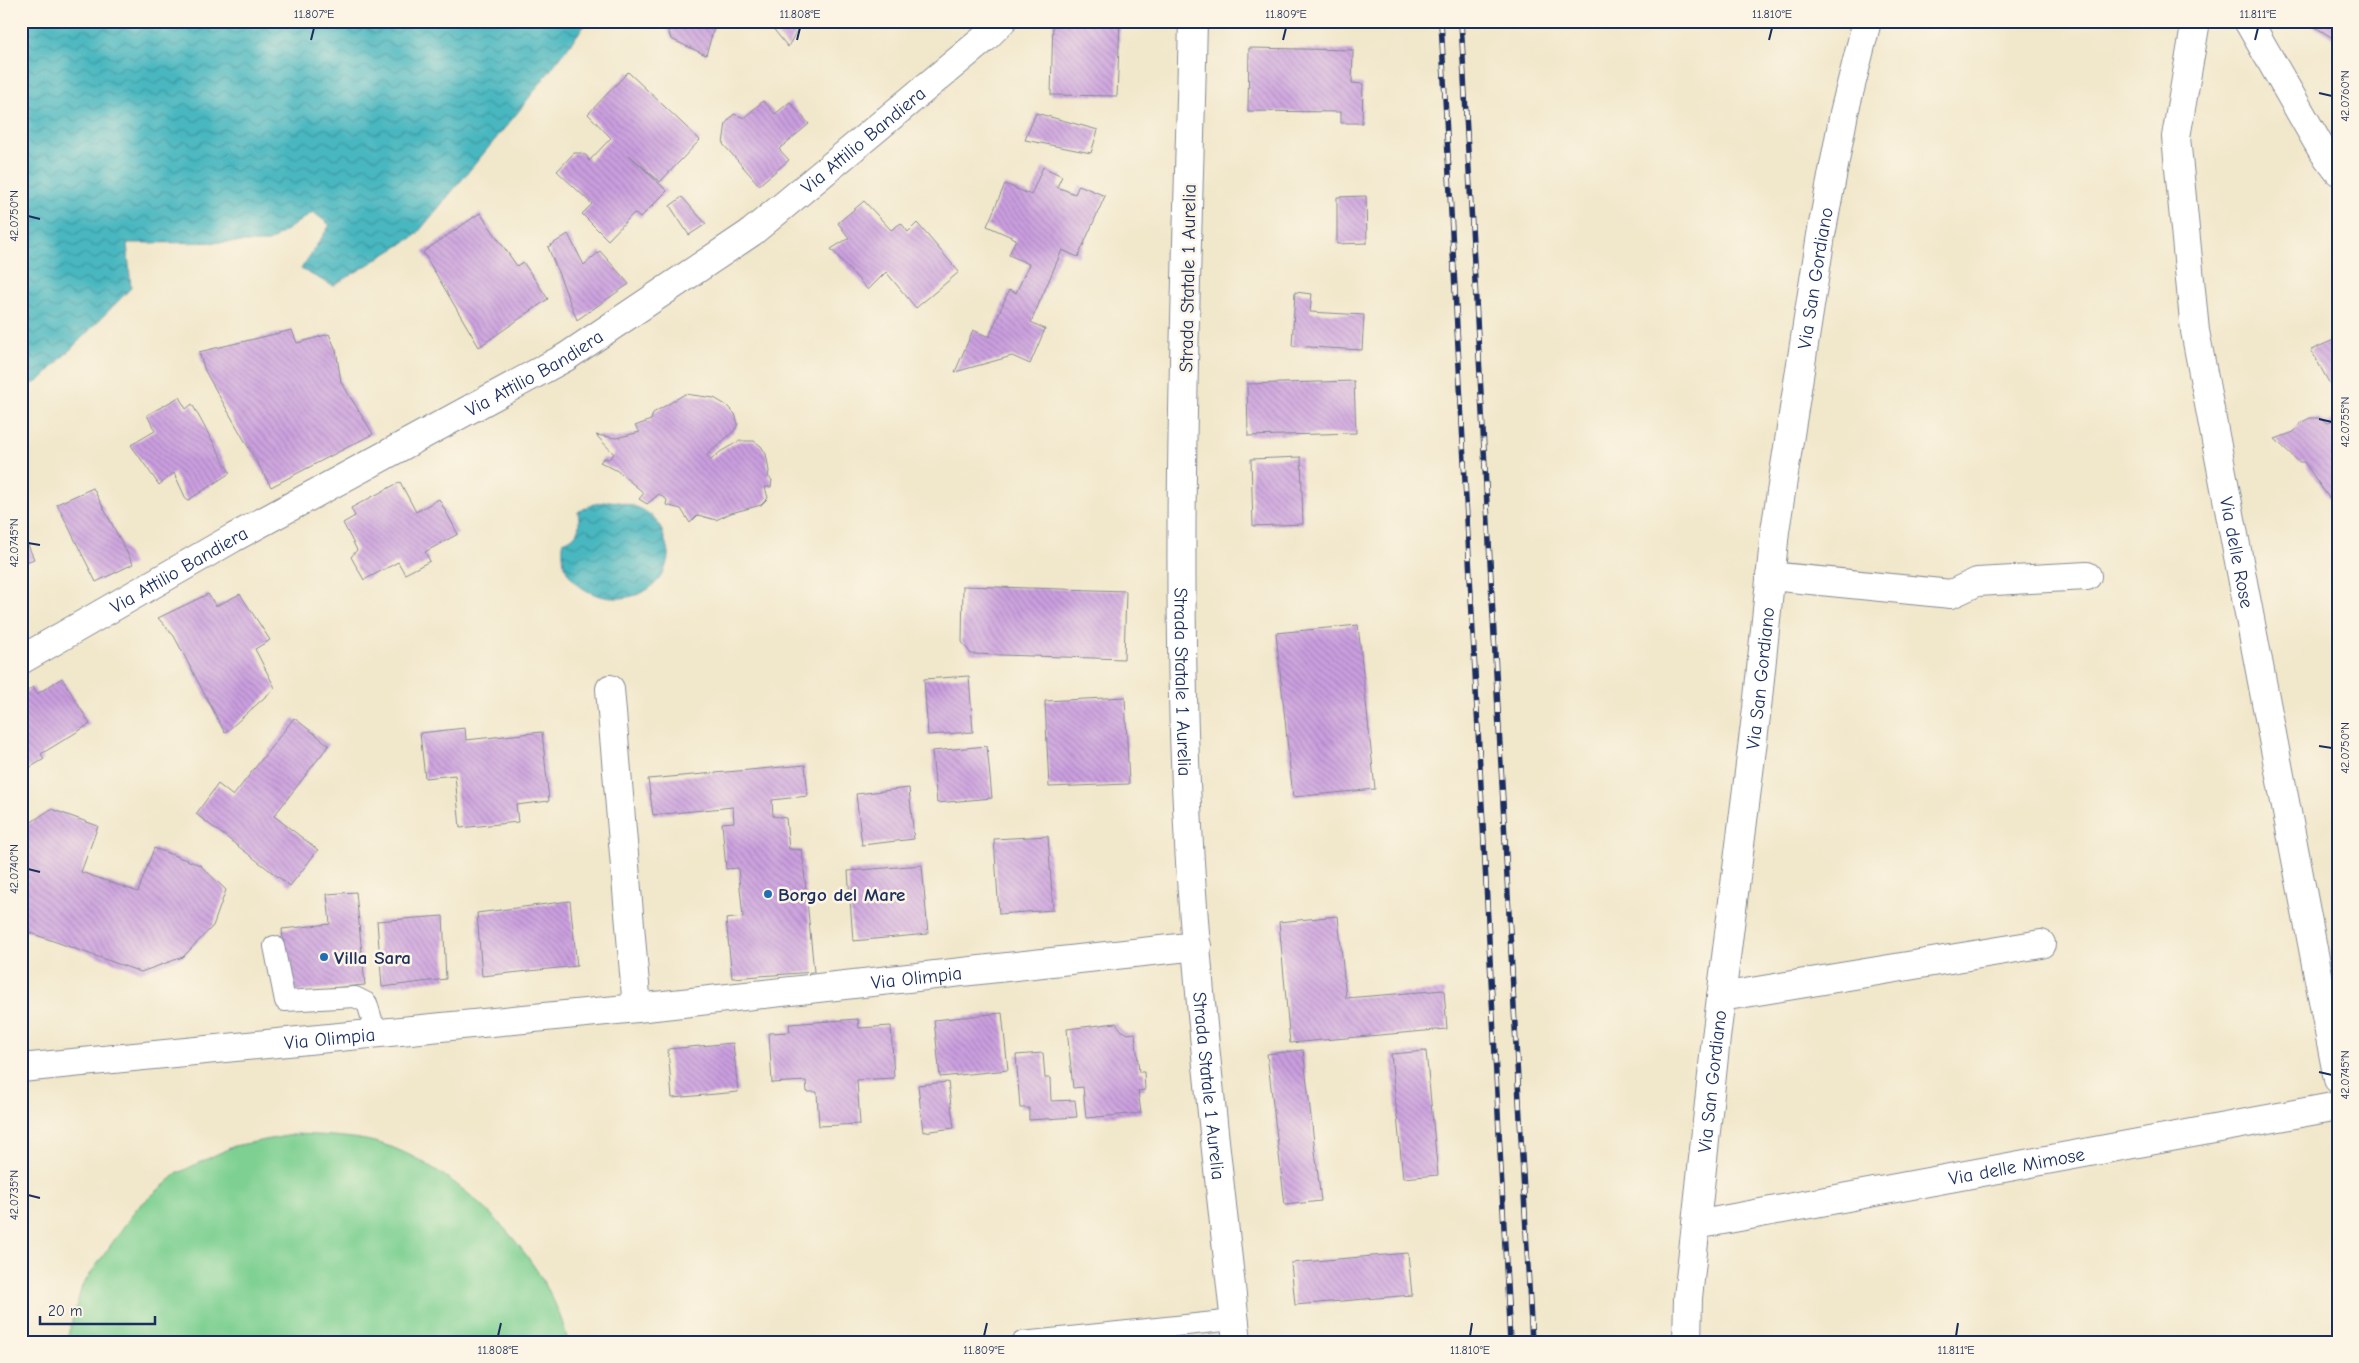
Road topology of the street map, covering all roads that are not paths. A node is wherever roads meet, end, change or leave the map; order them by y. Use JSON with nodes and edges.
{"nodes":[{"id":1,"x":1002,"y":21,"type":"edge"},
{"id":2,"x":1193,"y":21,"type":"edge"},
{"id":3,"x":1867,"y":21,"type":"edge"},
{"id":4,"x":2196,"y":21,"type":"edge"},
{"id":5,"x":2248,"y":21,"type":"edge"},
{"id":6,"x":2338,"y":171,"type":"edge"},
{"id":7,"x":1770,"y":576,"type":"junction"},
{"id":8,"x":2087,"y":576,"type":"dead end"},
{"id":9,"x":21,"y":660,"type":"edge"},
{"id":10,"x":610,"y":689,"type":"dead end"},
{"id":11,"x":2041,"y":944,"type":"dead end"},
{"id":12,"x":274,"y":946,"type":"dead end"},
{"id":13,"x":1196,"y":946,"type":"junction"},
{"id":14,"x":1721,"y":997,"type":"junction"},
{"id":15,"x":637,"y":1008,"type":"junction"},
{"id":16,"x":376,"y":1033,"type":"junction"},
{"id":17,"x":21,"y":1068,"type":"edge"},
{"id":18,"x":2338,"y":1080,"type":"edge"},
{"id":19,"x":2338,"y":1106,"type":"edge"},
{"id":20,"x":1696,"y":1225,"type":"junction"},
{"id":21,"x":1235,"y":1331,"type":"edge"},
{"id":22,"x":1022,"y":1342,"type":"edge"},
{"id":23,"x":1687,"y":1342,"type":"edge"}],
"edges":[{"from":1,"to":9,"type":"street","name":"Via Attilio Bandiera"},
{"from":2,"to":13,"type":"street","name":"Strada Statale 1 Aurelia"},
{"from":3,"to":7,"type":"street","name":"Via San Gordiano"},
{"from":4,"to":18,"type":"street","name":"Via delle Rose"},
{"from":5,"to":6,"type":"street"},
{"from":7,"to":8,"type":"street"},
{"from":7,"to":14,"type":"street","name":"Via San Gordiano"},
{"from":10,"to":15,"type":"street"},
{"from":11,"to":14,"type":"street"},
{"from":12,"to":16,"type":"lane"},
{"from":13,"to":15,"type":"street","name":"Via Olimpia"},
{"from":13,"to":21,"type":"street","name":"Strada Statale 1 Aurelia"},
{"from":14,"to":20,"type":"street","name":"Via San Gordiano"},
{"from":15,"to":16,"type":"street","name":"Via Olimpia"},
{"from":16,"to":17,"type":"street","name":"Via Olimpia"},
{"from":19,"to":20,"type":"street","name":"Via delle Mimose"},
{"from":20,"to":23,"type":"street","name":"Via San Gordiano"},
{"from":21,"to":22,"type":"lane"}]}
